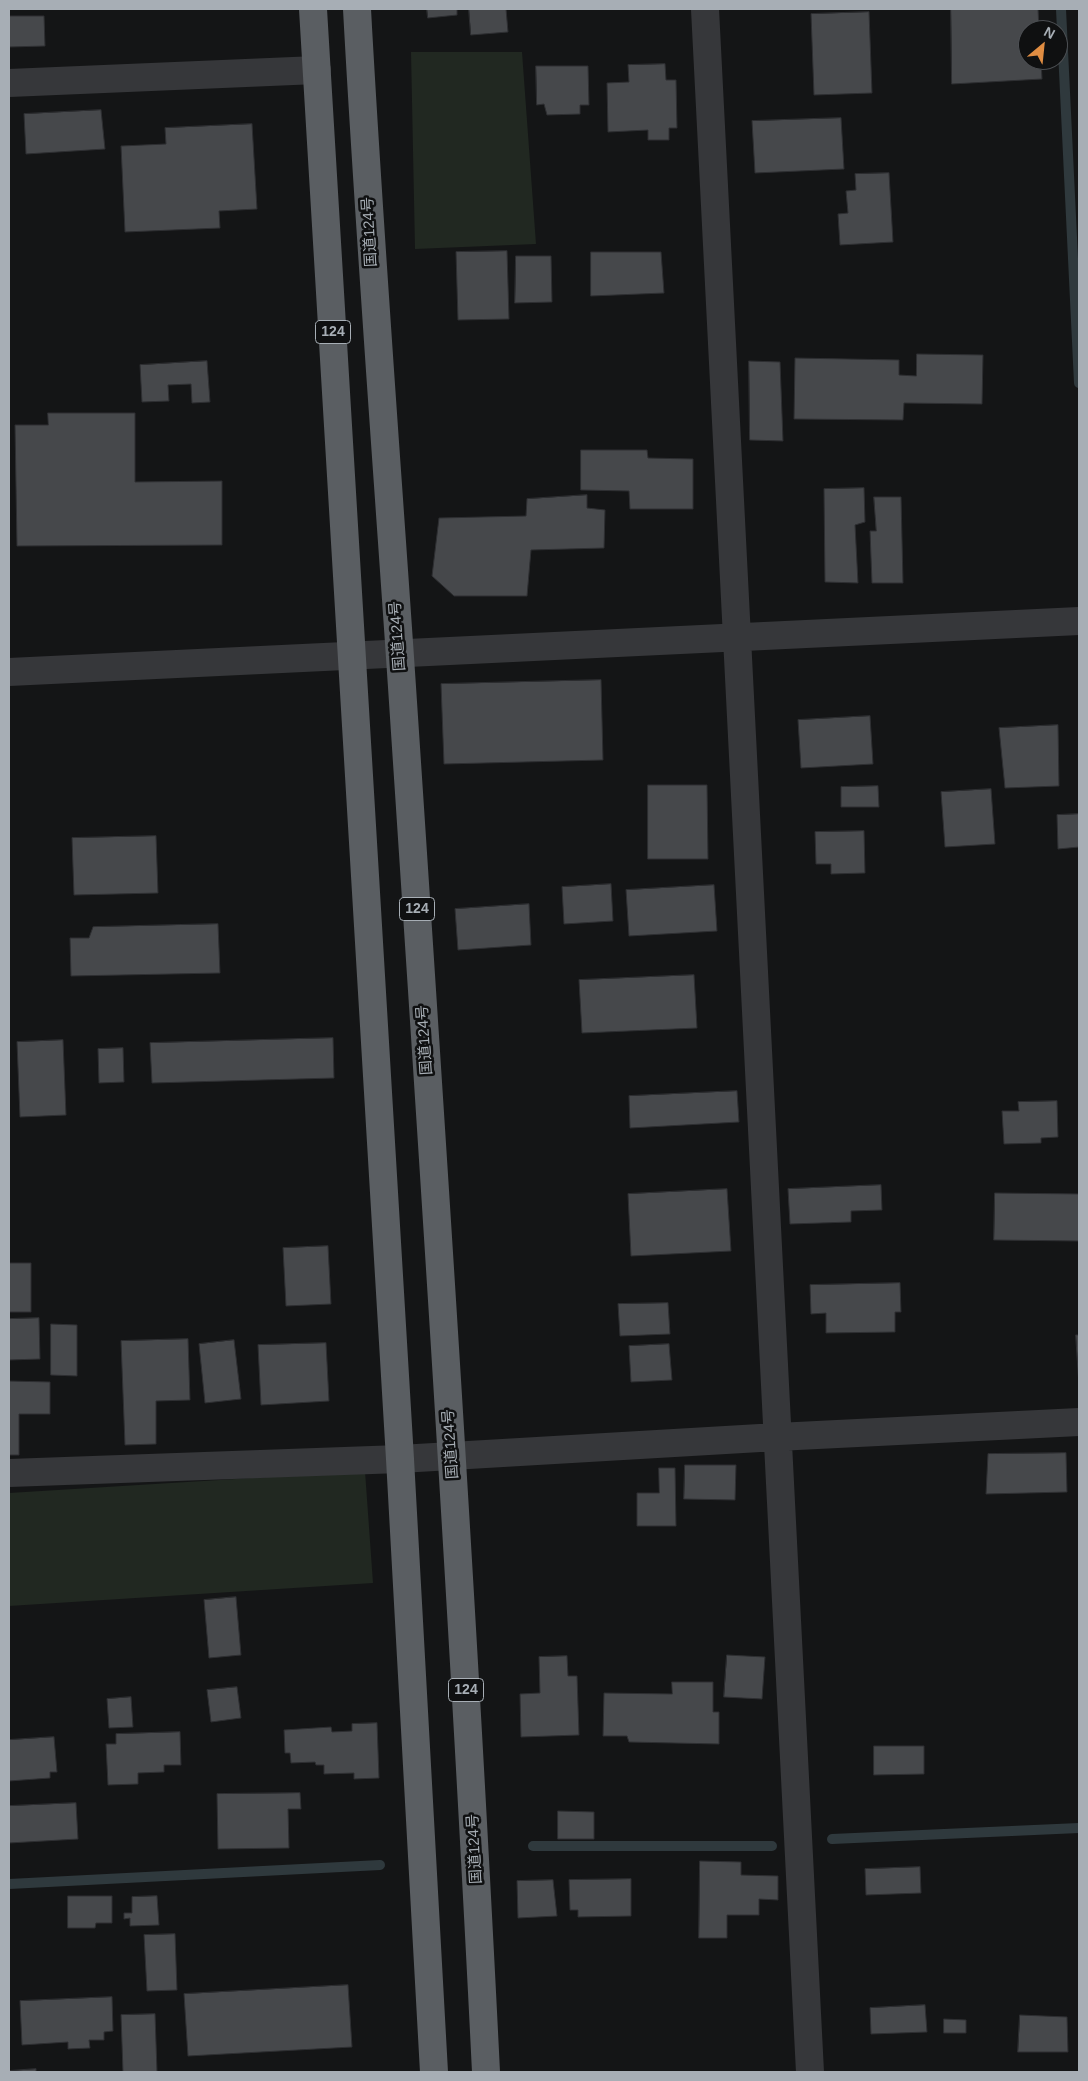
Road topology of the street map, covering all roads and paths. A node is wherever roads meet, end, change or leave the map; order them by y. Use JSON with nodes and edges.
{"nodes":[{"id":1,"x":313,"y":9,"type":"edge"},
{"id":2,"x":357,"y":9,"type":"edge"},
{"id":3,"x":705,"y":9,"type":"edge"},
{"id":4,"x":317,"y":70,"type":"junction"},
{"id":5,"x":9,"y":83,"type":"edge"},
{"id":6,"x":1079,"y":621,"type":"edge"},
{"id":7,"x":739,"y":637,"type":"junction"},
{"id":8,"x":400,"y":653,"type":"junction"},
{"id":9,"x":351,"y":656,"type":"junction"},
{"id":10,"x":9,"y":672,"type":"edge"},
{"id":11,"x":1079,"y":1422,"type":"edge"},
{"id":12,"x":777,"y":1437,"type":"junction"},
{"id":13,"x":452,"y":1456,"type":"junction"},
{"id":14,"x":400,"y":1459,"type":"junction"},
{"id":15,"x":9,"y":1473,"type":"edge"},
{"id":16,"x":434,"y":2072,"type":"edge"},
{"id":17,"x":486,"y":2072,"type":"edge"},
{"id":18,"x":810,"y":2072,"type":"edge"}],
"edges":[{"from":1,"to":4,"type":"highway","number":"124"},
{"from":2,"to":8,"type":"highway","name":"国道124号","number":"124"},
{"from":3,"to":7,"type":"street"},
{"from":4,"to":5,"type":"street"},
{"from":4,"to":9,"type":"highway","number":"124"},
{"from":6,"to":7,"type":"street"},
{"from":7,"to":8,"type":"street"},
{"from":7,"to":12,"type":"street"},
{"from":8,"to":9,"type":"street"},
{"from":8,"to":13,"type":"highway","name":"国道124号","number":"124"},
{"from":9,"to":10,"type":"street"},
{"from":9,"to":14,"type":"highway","number":"124"},
{"from":11,"to":12,"type":"street"},
{"from":12,"to":13,"type":"street"},
{"from":12,"to":18,"type":"street"},
{"from":13,"to":14,"type":"street"},
{"from":13,"to":17,"type":"highway","name":"国道124号","number":"124"},
{"from":14,"to":15,"type":"street"},
{"from":14,"to":16,"type":"highway","number":"124"}]}
